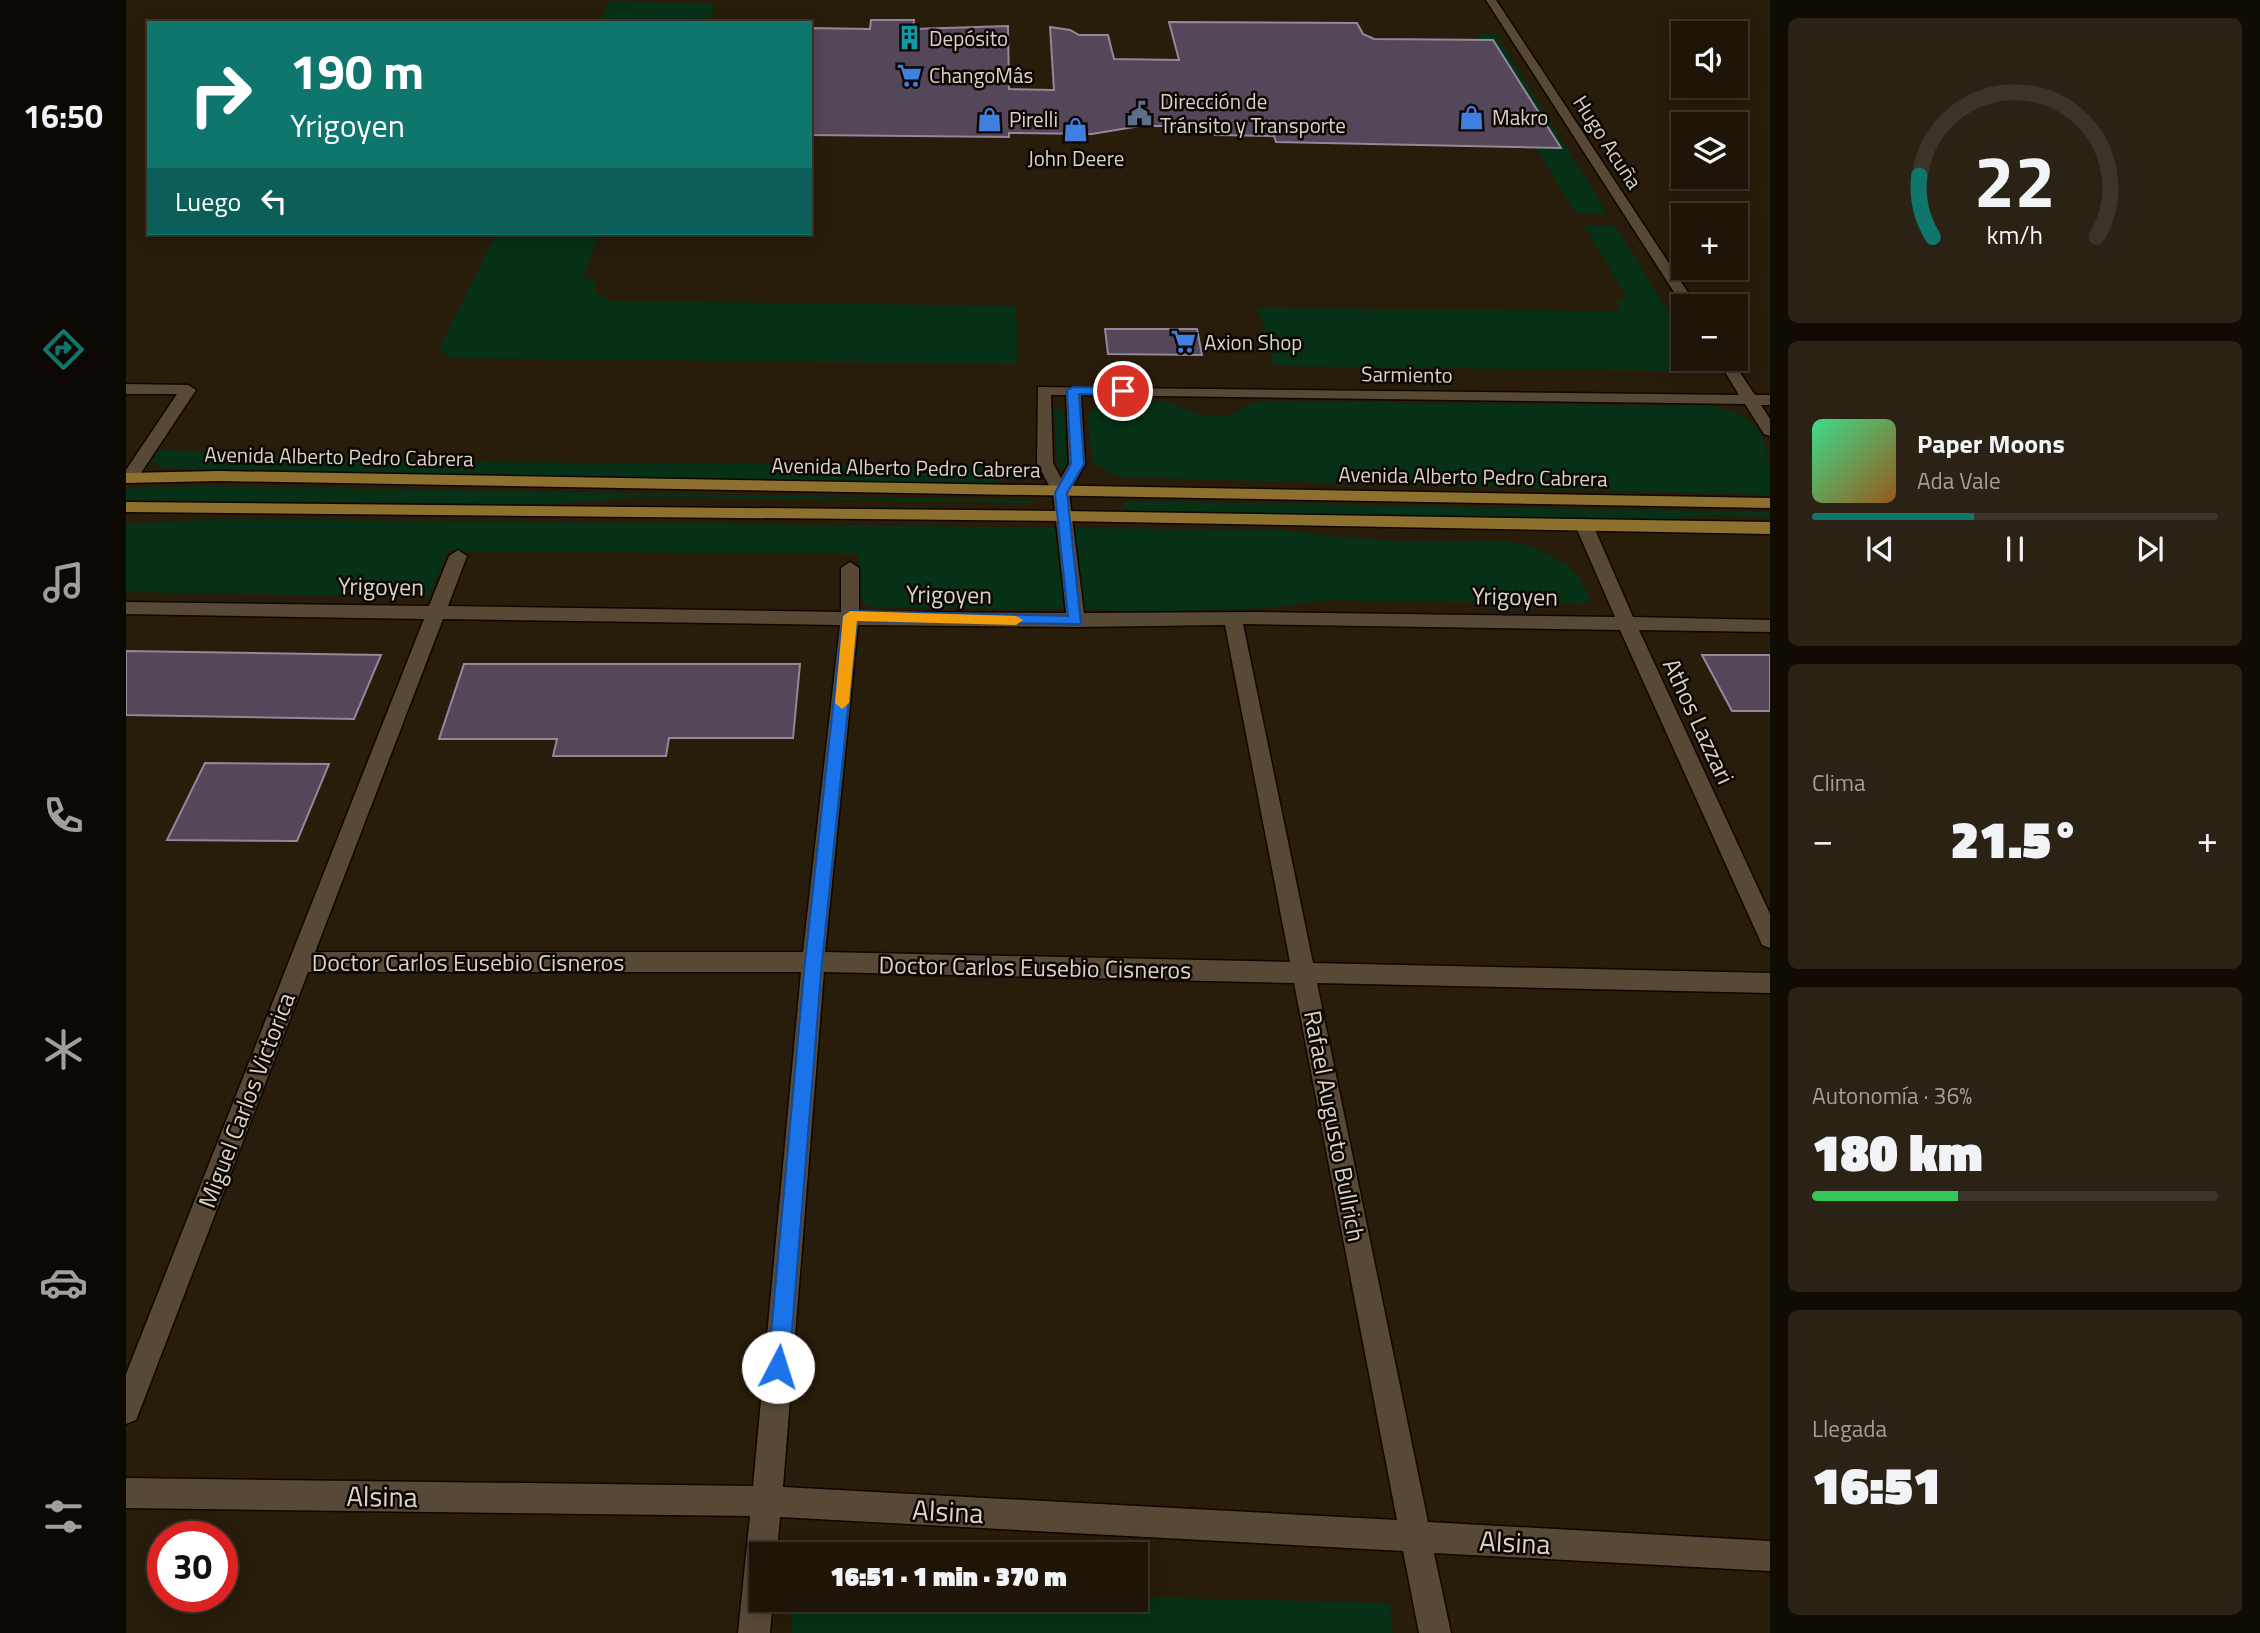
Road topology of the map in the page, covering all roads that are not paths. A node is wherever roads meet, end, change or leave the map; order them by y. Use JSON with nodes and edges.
{"nodes":[{"id":1,"x":1491,"y":0,"type":"edge"},
{"id":2,"x":1681,"y":294,"type":"edge"},
{"id":3,"x":1732,"y":371,"type":"edge"},
{"id":4,"x":126,"y":389,"type":"edge"},
{"id":5,"x":1073,"y":390,"type":"junction"},
{"id":6,"x":1750,"y":399,"type":"junction"},
{"id":7,"x":1770,"y":400,"type":"edge"},
{"id":8,"x":1770,"y":430,"type":"edge"},
{"id":9,"x":135,"y":457,"type":"edge"},
{"id":10,"x":128,"y":478,"type":"edge"},
{"id":11,"x":1061,"y":493,"type":"junction"},
{"id":12,"x":1770,"y":503,"type":"edge"},
{"id":13,"x":126,"y":507,"type":"edge"},
{"id":14,"x":1062,"y":516,"type":"junction"},
{"id":15,"x":1584,"y":525,"type":"junction"},
{"id":16,"x":1770,"y":528,"type":"edge"},
{"id":17,"x":458,"y":556,"type":"dead end"},
{"id":18,"x":850,"y":568,"type":"dead end"},
{"id":19,"x":126,"y":608,"type":"edge"},
{"id":20,"x":435,"y":612,"type":"junction"},
{"id":21,"x":850,"y":616,"type":"junction"},
{"id":22,"x":1233,"y":619,"type":"junction"},
{"id":23,"x":1076,"y":621,"type":"junction"},
{"id":24,"x":1625,"y":622,"type":"junction"},
{"id":25,"x":1770,"y":626,"type":"edge"},
{"id":26,"x":1770,"y":938,"type":"edge"},
{"id":27,"x":299,"y":962,"type":"junction"},
{"id":28,"x":813,"y":962,"type":"junction"},
{"id":29,"x":1304,"y":973,"type":"junction"},
{"id":30,"x":1770,"y":983,"type":"edge"},
{"id":31,"x":126,"y":1410,"type":"edge"},
{"id":32,"x":126,"y":1493,"type":"edge"},
{"id":33,"x":767,"y":1501,"type":"junction"},
{"id":34,"x":1417,"y":1536,"type":"junction"},
{"id":35,"x":763,"y":1542,"type":"edge"},
{"id":36,"x":1770,"y":1556,"type":"edge"},
{"id":37,"x":756,"y":1612,"type":"edge"},
{"id":38,"x":754,"y":1633,"type":"edge"},
{"id":39,"x":1436,"y":1633,"type":"edge"}],
"edges":[{"from":1,"to":2,"type":"street","name":"Hugo Acuña"},
{"from":3,"to":6,"type":"street"},
{"from":4,"to":9,"type":"street"},
{"from":5,"to":6,"type":"street","name":"Sarmiento"},
{"from":5,"to":11,"type":"street"},
{"from":5,"to":11,"type":"street","name":"Sarmiento"},
{"from":6,"to":7,"type":"street","name":"Sarmiento"},
{"from":6,"to":8,"type":"street"},
{"from":9,"to":10,"type":"street"},
{"from":10,"to":11,"type":"main road","name":"Avenida Alberto Pedro Cabrera"},
{"from":11,"to":12,"type":"main road","name":"Avenida Alberto Pedro Cabrera"},
{"from":11,"to":14,"type":"street"},
{"from":13,"to":14,"type":"main road","name":"Avenida Alberto Pedro Cabrera"},
{"from":14,"to":15,"type":"main road","name":"Avenida Alberto Pedro Cabrera"},
{"from":14,"to":23,"type":"street"},
{"from":15,"to":16,"type":"main road","name":"Avenida Alberto Pedro Cabrera"},
{"from":15,"to":24,"type":"street","name":"Athos Lazzari"},
{"from":17,"to":20,"type":"street","name":"Miguel Carlos Victorica"},
{"from":18,"to":21,"type":"street"},
{"from":19,"to":20,"type":"street","name":"Yrigoyen"},
{"from":20,"to":21,"type":"street","name":"Yrigoyen"},
{"from":20,"to":27,"type":"street","name":"Miguel Carlos Victorica"},
{"from":21,"to":23,"type":"street","name":"Yrigoyen"},
{"from":21,"to":28,"type":"street"},
{"from":22,"to":23,"type":"street","name":"Yrigoyen"},
{"from":22,"to":24,"type":"street","name":"Yrigoyen"},
{"from":22,"to":29,"type":"street","name":"Rafael Augusto Bullrich"},
{"from":24,"to":25,"type":"street","name":"Yrigoyen"},
{"from":24,"to":26,"type":"street","name":"Athos Lazzari"},
{"from":27,"to":28,"type":"street","name":"Doctor Carlos Eusebio Cisneros"},
{"from":27,"to":31,"type":"street","name":"Miguel Carlos Victorica"},
{"from":28,"to":29,"type":"street","name":"Doctor Carlos Eusebio Cisneros"},
{"from":28,"to":33,"type":"street"},
{"from":29,"to":30,"type":"street","name":"Doctor Carlos Eusebio Cisneros"},
{"from":29,"to":34,"type":"street","name":"Rafael Augusto Bullrich"},
{"from":32,"to":33,"type":"street","name":"Alsina"},
{"from":33,"to":34,"type":"street","name":"Alsina"},
{"from":33,"to":35,"type":"street"},
{"from":34,"to":36,"type":"street","name":"Alsina"},
{"from":34,"to":39,"type":"street","name":"Rafael Augusto Bullrich"},
{"from":37,"to":38,"type":"street"}]}
